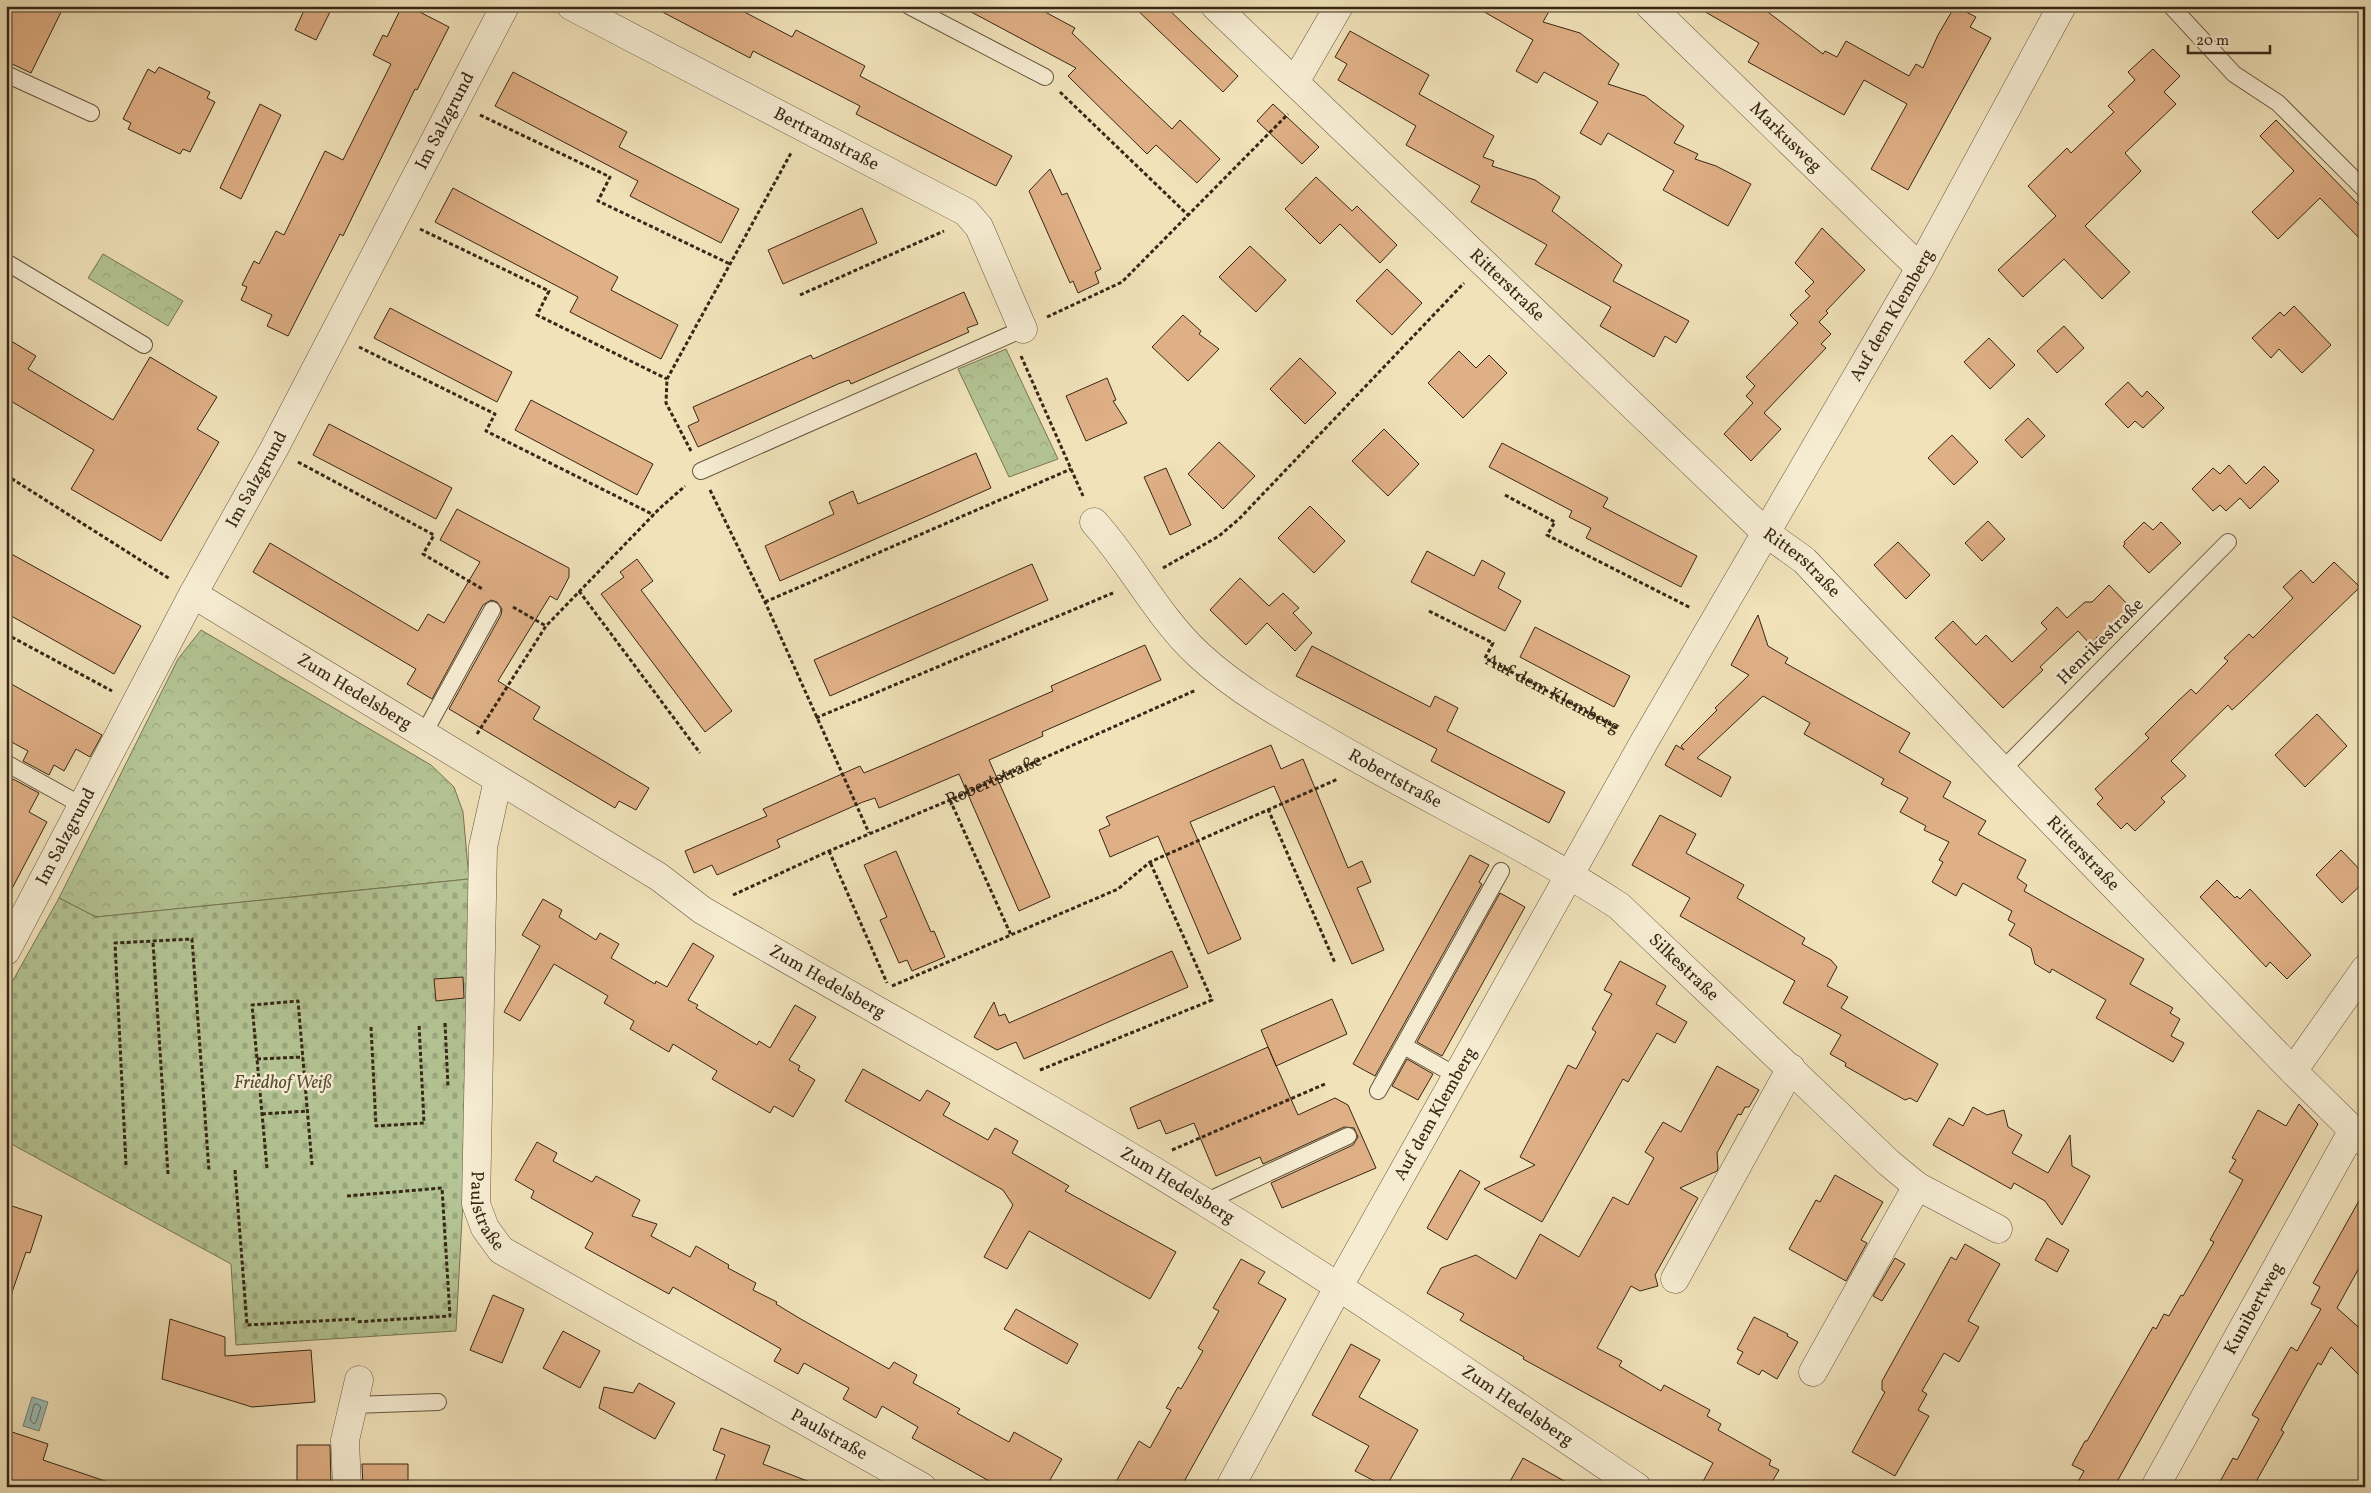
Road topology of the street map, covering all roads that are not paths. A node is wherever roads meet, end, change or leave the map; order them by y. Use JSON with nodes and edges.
{"nodes":[{"id":1,"x":505,"y":6,"type":"edge"},
{"id":2,"x":571,"y":6,"type":"edge"},
{"id":3,"x":909,"y":6,"type":"edge"},
{"id":4,"x":1215,"y":6,"type":"edge"},
{"id":5,"x":1339,"y":6,"type":"edge"},
{"id":6,"x":1650,"y":6,"type":"edge"},
{"id":7,"x":2062,"y":6,"type":"edge"},
{"id":8,"x":2171,"y":6,"type":"edge"},
{"id":9,"x":6,"y":74,"type":"edge"},
{"id":10,"x":1045,"y":77,"type":"road end"},
{"id":11,"x":1302,"y":88,"type":"junction"},
{"id":12,"x":91,"y":113,"type":"dead end"},
{"id":13,"x":2365,"y":190,"type":"edge"},
{"id":14,"x":6,"y":262,"type":"edge"},
{"id":15,"x":1920,"y":268,"type":"junction"},
{"id":16,"x":1017,"y":331,"type":"joint"},
{"id":17,"x":144,"y":344,"type":"dead end"},
{"id":18,"x":701,"y":472,"type":"road end"},
{"id":19,"x":1094,"y":522,"type":"road end"},
{"id":20,"x":1766,"y":533,"type":"junction"},
{"id":21,"x":2228,"y":542,"type":"dead end"},
{"id":22,"x":194,"y":594,"type":"junction"},
{"id":23,"x":498,"y":606,"type":"road end"},
{"id":24,"x":423,"y":735,"type":"junction"},
{"id":25,"x":6,"y":763,"type":"edge"},
{"id":26,"x":2002,"y":770,"type":"junction"},
{"id":27,"x":498,"y":780,"type":"junction"},
{"id":28,"x":81,"y":805,"type":"junction"},
{"id":29,"x":1501,"y":871,"type":"dead end"},
{"id":30,"x":1570,"y":874,"type":"junction"},
{"id":31,"x":6,"y":951,"type":"edge"},
{"id":32,"x":2365,"y":969,"type":"edge"},
{"id":33,"x":1404,"y":1046,"type":"junction"},
{"id":34,"x":1791,"y":1068,"type":"junction"},
{"id":35,"x":2293,"y":1071,"type":"junction"},
{"id":36,"x":1456,"y":1076,"type":"junction"},
{"id":37,"x":1378,"y":1091,"type":"dead end"},
{"id":38,"x":1348,"y":1136,"type":"dead end"},
{"id":39,"x":2359,"y":1136,"type":"edge"},
{"id":40,"x":1917,"y":1186,"type":"junction"},
{"id":41,"x":1205,"y":1202,"type":"junction"},
{"id":42,"x":1998,"y":1229,"type":"dead end"},
{"id":43,"x":1675,"y":1279,"type":"dead end"},
{"id":44,"x":1339,"y":1286,"type":"junction"},
{"id":45,"x":1813,"y":1372,"type":"dead end"},
{"id":46,"x":356,"y":1392,"type":"joint"},
{"id":47,"x":438,"y":1402,"type":"dead end"},
{"id":48,"x":347,"y":1487,"type":"edge"},
{"id":49,"x":922,"y":1487,"type":"edge"},
{"id":50,"x":1230,"y":1487,"type":"edge"},
{"id":51,"x":1637,"y":1487,"type":"edge"},
{"id":52,"x":2155,"y":1487,"type":"edge"}],
"edges":[{"from":1,"to":22,"type":"street","name":"Im Salzgrund"},
{"from":2,"to":16,"type":"street","name":"Bertramstraße"},
{"from":3,"to":10,"type":"lane"},
{"from":4,"to":11,"type":"street","name":"Ritterstraße"},
{"from":5,"to":11,"type":"street"},
{"from":6,"to":15,"type":"street","name":"Markusweg"},
{"from":7,"to":15,"type":"street","name":"Auf dem Klemberg"},
{"from":8,"to":13,"type":"lane"},
{"from":9,"to":12,"type":"lane"},
{"from":11,"to":20,"type":"street","name":"Ritterstraße"},
{"from":14,"to":17,"type":"lane"},
{"from":15,"to":20,"type":"street","name":"Auf dem Klemberg"},
{"from":16,"to":18,"type":"lane"},
{"from":19,"to":30,"type":"street","name":"Robertstraße"},
{"from":20,"to":26,"type":"street","name":"Ritterstraße"},
{"from":20,"to":30,"type":"street","name":"Auf dem Klemberg"},
{"from":21,"to":26,"type":"lane","name":"Henrikestraße"},
{"from":22,"to":24,"type":"street","name":"Zum Hedelsberg"},
{"from":22,"to":28,"type":"street","name":"Im Salzgrund"},
{"from":23,"to":24,"type":"lane"},
{"from":24,"to":27,"type":"street","name":"Zum Hedelsberg"},
{"from":25,"to":28,"type":"lane"},
{"from":26,"to":35,"type":"street","name":"Ritterstraße"},
{"from":27,"to":41,"type":"street","name":"Zum Hedelsberg"},
{"from":27,"to":49,"type":"street","name":"Paulstraße"},
{"from":28,"to":31,"type":"street","name":"Im Salzgrund"},
{"from":29,"to":33,"type":"lane"},
{"from":30,"to":34,"type":"street","name":"Silkestraße"},
{"from":30,"to":36,"type":"street","name":"Auf dem Klemberg"},
{"from":32,"to":35,"type":"street"},
{"from":33,"to":36,"type":"lane"},
{"from":33,"to":37,"type":"lane"},
{"from":34,"to":40,"type":"street","name":"Silkestraße"},
{"from":34,"to":43,"type":"street"},
{"from":35,"to":39,"type":"street","name":"Ritterstraße"},
{"from":36,"to":44,"type":"street","name":"Auf dem Klemberg"},
{"from":38,"to":41,"type":"lane"},
{"from":39,"to":52,"type":"street","name":"Kunibertweg"},
{"from":40,"to":42,"type":"street","name":"Silkestraße"},
{"from":40,"to":45,"type":"street"},
{"from":41,"to":44,"type":"street","name":"Zum Hedelsberg"},
{"from":44,"to":50,"type":"street","name":"Auf dem Klemberg"},
{"from":44,"to":51,"type":"street","name":"Zum Hedelsberg"},
{"from":46,"to":47,"type":"lane"},
{"from":46,"to":48,"type":"street"}]}
